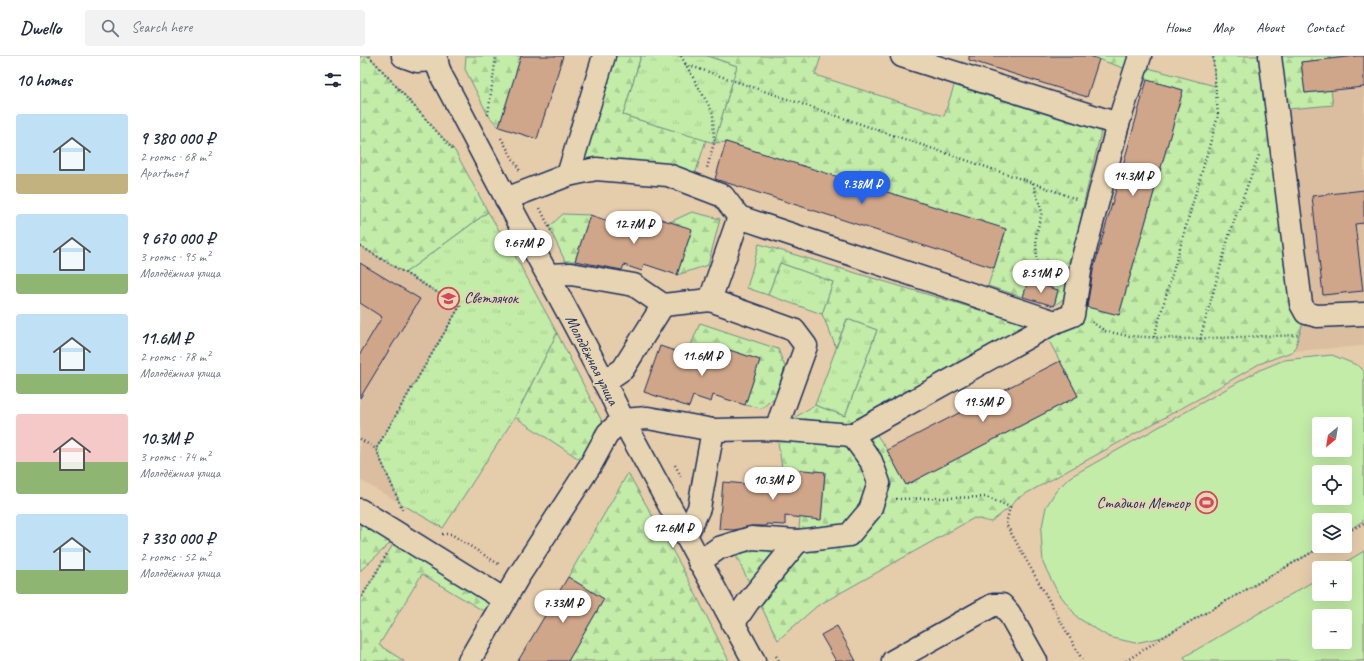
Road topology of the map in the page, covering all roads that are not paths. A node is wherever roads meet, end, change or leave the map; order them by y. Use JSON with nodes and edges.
{"nodes":[{"id":1,"x":404,"y":56,"type":"edge"},
{"id":2,"x":604,"y":56,"type":"edge"},
{"id":3,"x":902,"y":56,"type":"edge"},
{"id":4,"x":1140,"y":56,"type":"edge"},
{"id":5,"x":1270,"y":56,"type":"edge"},
{"id":6,"x":436,"y":58,"type":"edge"},
{"id":7,"x":1118,"y":124,"type":"junction"},
{"id":8,"x":568,"y":175,"type":"junction"},
{"id":9,"x":506,"y":199,"type":"junction"},
{"id":10,"x":739,"y":217,"type":"junction"},
{"id":11,"x":548,"y":275,"type":"junction"},
{"id":12,"x":710,"y":300,"type":"junction"},
{"id":13,"x":663,"y":305,"type":"junction"},
{"id":14,"x":1364,"y":314,"type":"edge"},
{"id":15,"x":1064,"y":319,"type":"junction"},
{"id":16,"x":604,"y":382,"type":"junction"},
{"id":17,"x":622,"y":420,"type":"junction"},
{"id":18,"x":776,"y":429,"type":"junction"},
{"id":19,"x":713,"y":430,"type":"junction"},
{"id":20,"x":852,"y":435,"type":"junction"},
{"id":21,"x":360,"y":510,"type":"edge"},
{"id":22,"x":686,"y":536,"type":"junction"},
{"id":23,"x":798,"y":541,"type":"junction"},
{"id":24,"x":699,"y":562,"type":"junction"},
{"id":25,"x":505,"y":600,"type":"junction"},
{"id":26,"x":733,"y":624,"type":"junction"},
{"id":27,"x":469,"y":661,"type":"edge"},
{"id":28,"x":754,"y":661,"type":"edge"},
{"id":29,"x":893,"y":661,"type":"edge"},
{"id":30,"x":1036,"y":661,"type":"edge"}],
"edges":[{"from":1,"to":6,"type":"street"},
{"from":2,"to":8,"type":"street"},
{"from":3,"to":7,"type":"street"},
{"from":4,"to":7,"type":"street"},
{"from":5,"to":14,"type":"street"},
{"from":6,"to":9,"type":"street","name":"Молодёжная улица"},
{"from":7,"to":15,"type":"street"},
{"from":8,"to":9,"type":"street"},
{"from":8,"to":10,"type":"street"},
{"from":9,"to":11,"type":"street","name":"Молодёжная улица"},
{"from":10,"to":12,"type":"street"},
{"from":10,"to":15,"type":"street"},
{"from":11,"to":13,"type":"street"},
{"from":11,"to":16,"type":"street","name":"Молодёжная улица"},
{"from":12,"to":13,"type":"street"},
{"from":12,"to":18,"type":"street"},
{"from":13,"to":16,"type":"street"},
{"from":15,"to":20,"type":"street"},
{"from":16,"to":17,"type":"street","name":"Молодёжная улица"},
{"from":17,"to":19,"type":"street"},
{"from":17,"to":22,"type":"street","name":"Молодёжная улица"},
{"from":17,"to":25,"type":"street"},
{"from":18,"to":19,"type":"street"},
{"from":18,"to":20,"type":"street"},
{"from":19,"to":22,"type":"street"},
{"from":20,"to":23,"type":"street"},
{"from":21,"to":25,"type":"street"},
{"from":22,"to":24,"type":"street","name":"Молодёжная улица"},
{"from":23,"to":24,"type":"street"},
{"from":23,"to":26,"type":"street"},
{"from":24,"to":26,"type":"street","name":"Молодёжная улица"},
{"from":25,"to":27,"type":"street"},
{"from":26,"to":28,"type":"street","name":"Молодёжная улица"},
{"from":29,"to":30,"type":"street"}]}
